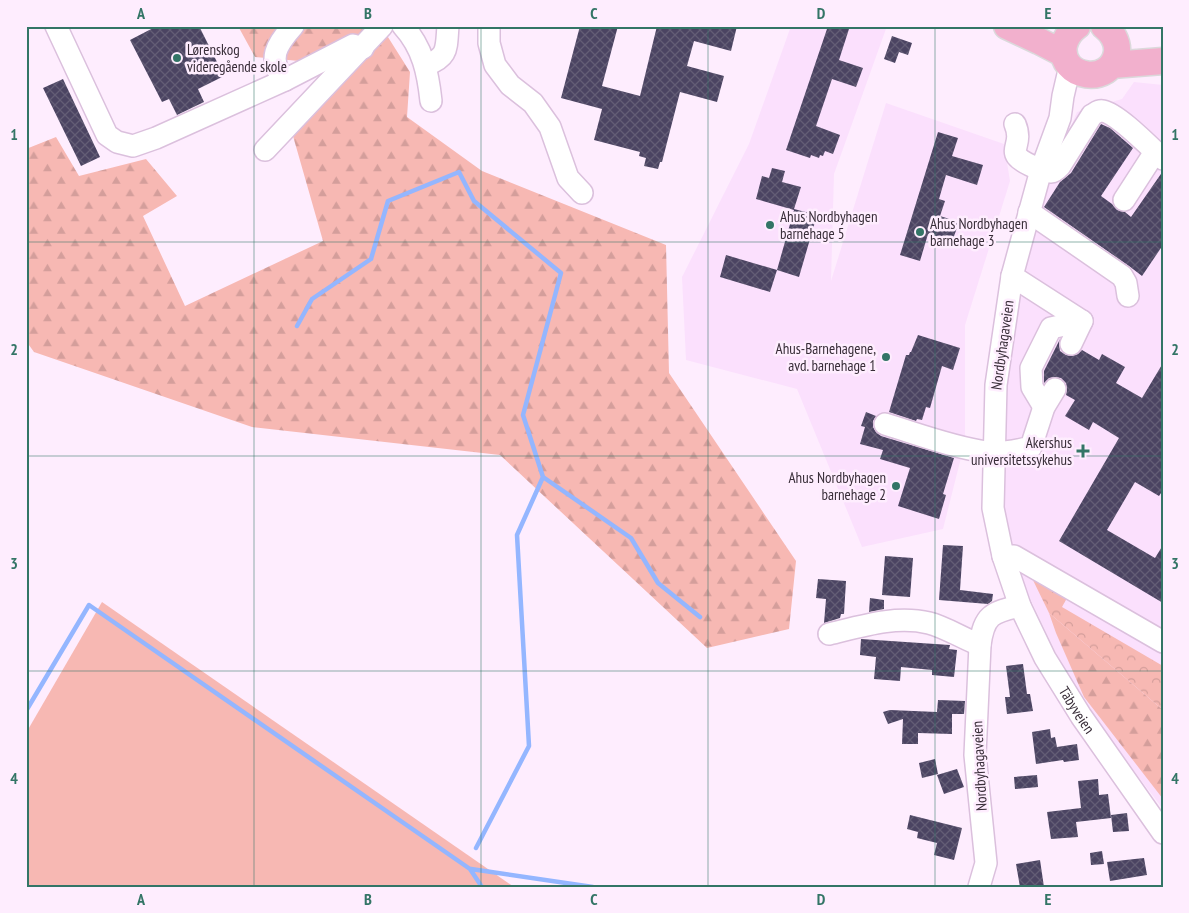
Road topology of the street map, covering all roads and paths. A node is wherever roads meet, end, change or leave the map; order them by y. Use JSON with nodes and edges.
{"nodes":[{"id":1,"x":56,"y":26,"type":"edge"},
{"id":2,"x":293,"y":26,"type":"edge"},
{"id":3,"x":382,"y":26,"type":"edge"},
{"id":4,"x":403,"y":26,"type":"edge"},
{"id":5,"x":448,"y":26,"type":"edge"},
{"id":6,"x":489,"y":26,"type":"edge"},
{"id":7,"x":1008,"y":26,"type":"edge"},
{"id":8,"x":1085,"y":44,"type":"edge"},
{"id":9,"x":363,"y":48,"type":"junction"},
{"id":10,"x":1163,"y":60,"type":"edge"},
{"id":11,"x":426,"y":65,"type":"junction"},
{"id":12,"x":286,"y":80,"type":"junction"},
{"id":13,"x":431,"y":101,"type":"dead end"},
{"id":14,"x":1015,"y":124,"type":"dead end"},
{"id":15,"x":265,"y":150,"type":"dead end"},
{"id":16,"x":1159,"y":156,"type":"edge"},
{"id":17,"x":1041,"y":170,"type":"junction"},
{"id":18,"x":582,"y":192,"type":"dead end"},
{"id":19,"x":1124,"y":200,"type":"dead end"},
{"id":20,"x":1029,"y":212,"type":"junction"},
{"id":21,"x":1012,"y":276,"type":"junction"},
{"id":22,"x":1128,"y":296,"type":"dead end"},
{"id":23,"x":1082,"y":322,"type":"junction"},
{"id":24,"x":1071,"y":344,"type":"dead end"},
{"id":25,"x":1055,"y":389,"type":"dead end"},
{"id":26,"x":1044,"y":407,"type":"junction"},
{"id":27,"x":886,"y":424,"type":"dead end"},
{"id":28,"x":994,"y":452,"type":"junction"},
{"id":29,"x":1003,"y":556,"type":"junction"},
{"id":30,"x":1010,"y":577,"type":"joint"},
{"id":31,"x":1020,"y":606,"type":"junction"},
{"id":32,"x":829,"y":634,"type":"dead end"},
{"id":33,"x":1163,"y":642,"type":"edge"},
{"id":34,"x":980,"y":645,"type":"junction"},
{"id":35,"x":1163,"y":833,"type":"edge"},
{"id":36,"x":979,"y":887,"type":"edge"}],
"edges":[{"from":1,"to":12,"type":"street"},
{"from":2,"to":12,"type":"street"},
{"from":3,"to":9,"type":"street"},
{"from":4,"to":11,"type":"street"},
{"from":5,"to":11,"type":"street"},
{"from":6,"to":18,"type":"street"},
{"from":7,"to":8,"type":"main road"},
{"from":8,"to":10,"type":"main road"},
{"from":8,"to":17,"type":"street","name":"Nordbyhagaveien"},
{"from":9,"to":12,"type":"street"},
{"from":9,"to":15,"type":"street"},
{"from":11,"to":13,"type":"street"},
{"from":14,"to":17,"type":"street"},
{"from":16,"to":17,"type":"street"},
{"from":16,"to":19,"type":"street"},
{"from":17,"to":20,"type":"street","name":"Nordbyhagaveien"},
{"from":20,"to":21,"type":"street","name":"Nordbyhagaveien"},
{"from":20,"to":22,"type":"street"},
{"from":21,"to":23,"type":"street"},
{"from":21,"to":28,"type":"street","name":"Nordbyhagaveien"},
{"from":23,"to":24,"type":"street"},
{"from":23,"to":26,"type":"street"},
{"from":25,"to":26,"type":"street"},
{"from":26,"to":28,"type":"street"},
{"from":27,"to":28,"type":"street"},
{"from":28,"to":29,"type":"street","name":"Nordbyhagaveien"},
{"from":29,"to":30,"type":"street","name":"Nordbyhagaveien"},
{"from":29,"to":33,"type":"street"},
{"from":30,"to":31,"type":"street","name":"Täbyveien"},
{"from":31,"to":34,"type":"street","name":"Nordbyhagaveien"},
{"from":31,"to":35,"type":"street","name":"Täbyveien"},
{"from":32,"to":34,"type":"street"},
{"from":34,"to":36,"type":"street","name":"Nordbyhagaveien"}]}
